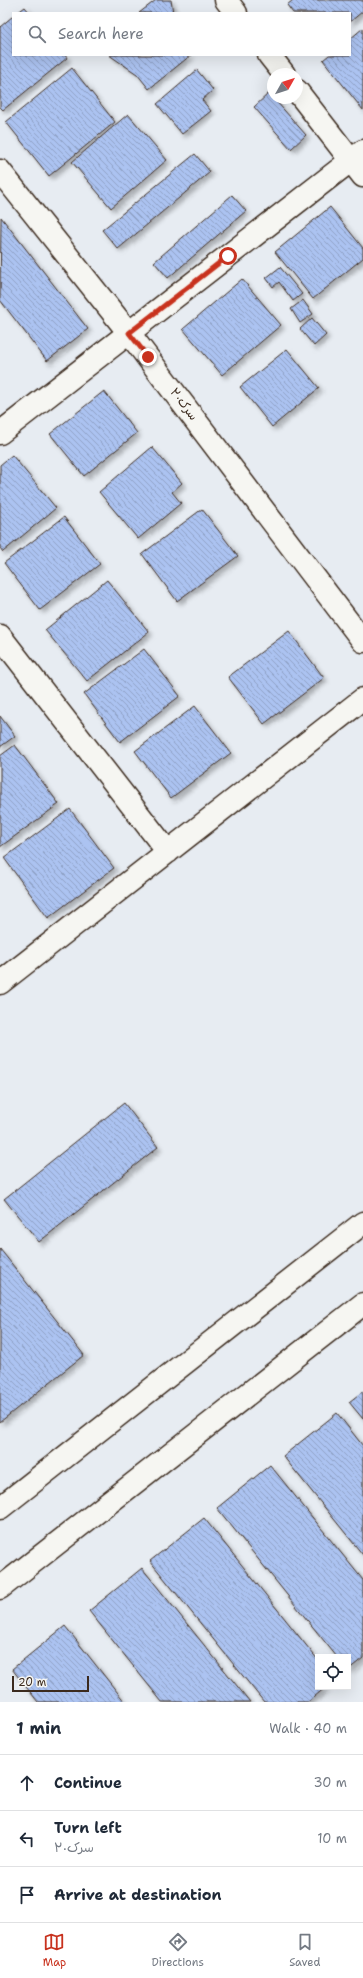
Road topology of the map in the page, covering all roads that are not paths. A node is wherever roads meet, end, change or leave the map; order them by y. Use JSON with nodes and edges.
{"nodes":[{"id":1,"x":226,"y":0,"type":"edge"},
{"id":2,"x":235,"y":12,"type":"edge"},
{"id":3,"x":270,"y":56,"type":"edge"},
{"id":4,"x":279,"y":68,"type":"edge"},
{"id":5,"x":303,"y":98,"type":"edge"},
{"id":6,"x":359,"y":162,"type":"edge"},
{"id":7,"x":0,"y":171,"type":"edge"},
{"id":8,"x":129,"y":333,"type":"junction"},
{"id":9,"x":0,"y":433,"type":"edge"},
{"id":10,"x":0,"y":636,"type":"edge"},
{"id":11,"x":363,"y":641,"type":"edge"},
{"id":12,"x":363,"y":699,"type":"edge"},
{"id":13,"x":168,"y":852,"type":"junction"},
{"id":14,"x":0,"y":983,"type":"edge"},
{"id":15,"x":363,"y":1222,"type":"edge"},
{"id":16,"x":363,"y":1304,"type":"edge"},
{"id":17,"x":0,"y":1508,"type":"edge"},
{"id":18,"x":0,"y":1588,"type":"edge"}],
"edges":[{"from":1,"to":2,"type":"street"},
{"from":3,"to":4,"type":"street"},
{"from":5,"to":6,"type":"street"},
{"from":6,"to":8,"type":"street"},
{"from":7,"to":8,"type":"street","name":"سرک۲۰"},
{"from":8,"to":9,"type":"street"},
{"from":8,"to":11,"type":"street","name":"سرک۲۰"},
{"from":10,"to":13,"type":"street"},
{"from":12,"to":13,"type":"street"},
{"from":13,"to":14,"type":"street"},
{"from":15,"to":17,"type":"street"},
{"from":16,"to":18,"type":"street"}]}
